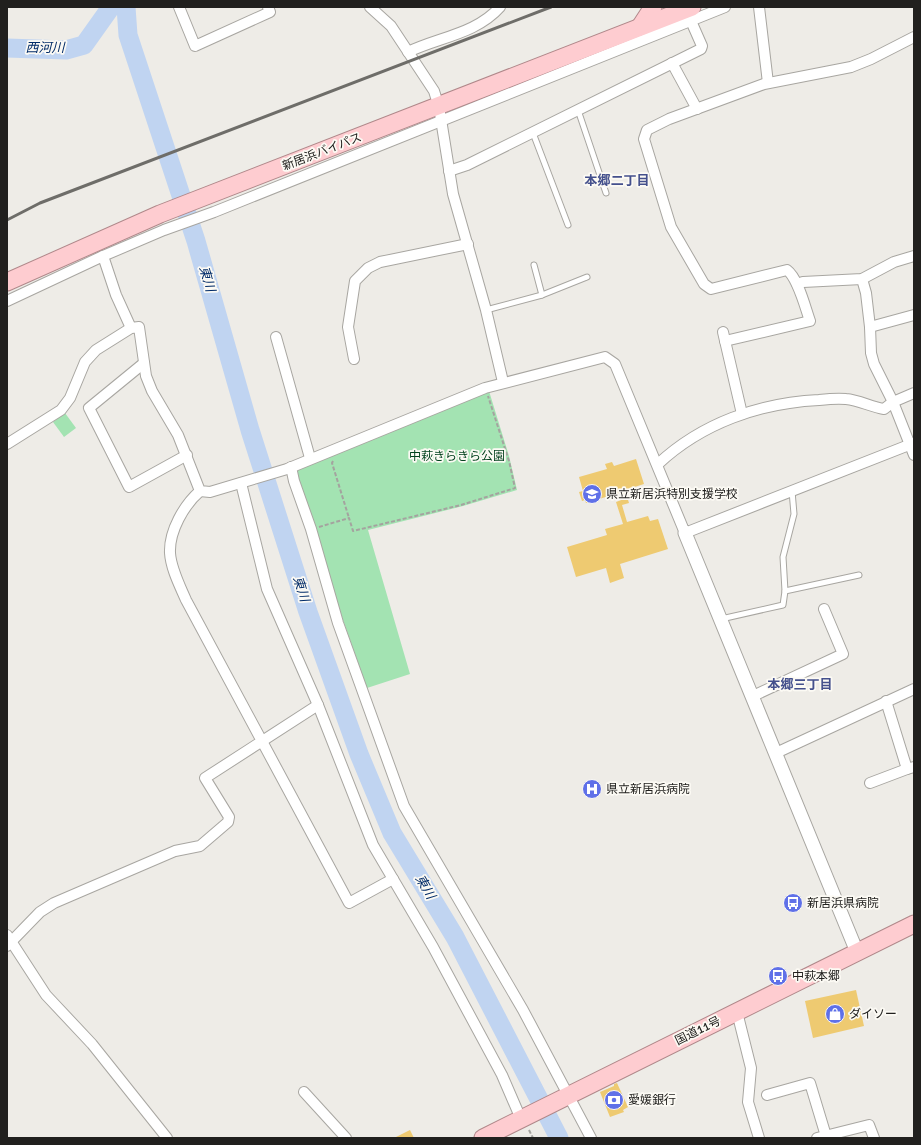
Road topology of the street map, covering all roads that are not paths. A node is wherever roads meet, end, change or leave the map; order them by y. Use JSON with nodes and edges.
{"nodes":[{"id":1,"x":179,"y":7,"type":"edge"},
{"id":2,"x":268,"y":7,"type":"edge"},
{"id":3,"x":370,"y":7,"type":"edge"},
{"id":4,"x":500,"y":7,"type":"edge"},
{"id":5,"x":725,"y":7,"type":"edge"},
{"id":6,"x":759,"y":7,"type":"edge"},
{"id":7,"x":651,"y":8,"type":"edge"},
{"id":8,"x":691,"y":14,"type":"edge"},
{"id":9,"x":640,"y":27,"type":"junction"},
{"id":10,"x":914,"y":37,"type":"edge"},
{"id":11,"x":408,"y":52,"type":"junction"},
{"id":12,"x":672,"y":63,"type":"junction"},
{"id":13,"x":768,"y":83,"type":"junction"},
{"id":14,"x":697,"y":109,"type":"junction"},
{"id":15,"x":578,"y":110,"type":"junction"},
{"id":16,"x":440,"y":114,"type":"junction"},
{"id":17,"x":533,"y":132,"type":"junction"},
{"id":18,"x":449,"y":171,"type":"junction"},
{"id":19,"x":606,"y":193,"type":"dead end"},
{"id":20,"x":162,"y":222,"type":"junction"},
{"id":21,"x":568,"y":224,"type":"dead end"},
{"id":22,"x":468,"y":244,"type":"junction"},
{"id":23,"x":103,"y":256,"type":"junction"},
{"id":24,"x":914,"y":256,"type":"edge"},
{"id":25,"x":534,"y":265,"type":"dead end"},
{"id":26,"x":587,"y":277,"type":"dead end"},
{"id":27,"x":862,"y":279,"type":"junction"},
{"id":28,"x":7,"y":282,"type":"edge"},
{"id":29,"x":797,"y":284,"type":"junction"},
{"id":30,"x":542,"y":295,"type":"junction"},
{"id":31,"x":7,"y":301,"type":"edge"},
{"id":32,"x":486,"y":310,"type":"junction"},
{"id":33,"x":914,"y":315,"type":"edge"},
{"id":34,"x":870,"y":327,"type":"junction"},
{"id":35,"x":130,"y":328,"type":"junction"},
{"id":36,"x":276,"y":337,"type":"dead end"},
{"id":37,"x":354,"y":359,"type":"dead end"},
{"id":38,"x":144,"y":363,"type":"junction"},
{"id":39,"x":503,"y":382,"type":"junction"},
{"id":40,"x":914,"y":393,"type":"edge"},
{"id":41,"x":893,"y":402,"type":"junction"},
{"id":42,"x":742,"y":414,"type":"junction"},
{"id":43,"x":7,"y":444,"type":"edge"},
{"id":44,"x":912,"y":444,"type":"edge"},
{"id":45,"x":187,"y":455,"type":"junction"},
{"id":46,"x":914,"y":455,"type":"edge"},
{"id":47,"x":310,"y":458,"type":"junction"},
{"id":48,"x":658,"y":464,"type":"junction"},
{"id":49,"x":289,"y":468,"type":"junction"},
{"id":50,"x":244,"y":482,"type":"junction"},
{"id":51,"x":200,"y":491,"type":"junction"},
{"id":52,"x":792,"y":491,"type":"junction"},
{"id":53,"x":685,"y":533,"type":"junction"},
{"id":54,"x":859,"y":574,"type":"dead end"},
{"id":55,"x":785,"y":591,"type":"junction"},
{"id":56,"x":824,"y":609,"type":"dead end"},
{"id":57,"x":721,"y":618,"type":"junction"},
{"id":58,"x":914,"y":689,"type":"edge"},
{"id":59,"x":753,"y":696,"type":"junction"},
{"id":60,"x":886,"y":701,"type":"junction"},
{"id":61,"x":318,"y":705,"type":"junction"},
{"id":62,"x":262,"y":742,"type":"junction"},
{"id":63,"x":776,"y":752,"type":"junction"},
{"id":64,"x":910,"y":768,"type":"edge"},
{"id":65,"x":870,"y":783,"type":"dead end"},
{"id":66,"x":393,"y":879,"type":"junction"},
{"id":67,"x":914,"y":924,"type":"edge"},
{"id":68,"x":8,"y":941,"type":"edge"},
{"id":69,"x":857,"y":952,"type":"junction"},
{"id":70,"x":737,"y":1012,"type":"junction"},
{"id":71,"x":304,"y":1092,"type":"dead end"},
{"id":72,"x":767,"y":1095,"type":"dead end"},
{"id":73,"x":564,"y":1098,"type":"junction"},
{"id":74,"x":525,"y":1117,"type":"junction"},
{"id":75,"x":822,"y":1137,"type":"edge"},
{"id":76,"x":167,"y":1138,"type":"edge"},
{"id":77,"x":346,"y":1138,"type":"edge"},
{"id":78,"x":482,"y":1138,"type":"edge"},
{"id":79,"x":591,"y":1138,"type":"edge"},
{"id":80,"x":759,"y":1138,"type":"edge"},
{"id":81,"x":874,"y":1138,"type":"edge"}],
"edges":[{"from":1,"to":2,"type":"street"},
{"from":3,"to":11,"type":"street"},
{"from":4,"to":11,"type":"street"},
{"from":5,"to":8,"type":"street"},
{"from":6,"to":13,"type":"street"},
{"from":7,"to":9,"type":"highway"},
{"from":8,"to":9,"type":"highway","name":"新居浜バイパス"},
{"from":8,"to":12,"type":"street"},
{"from":8,"to":16,"type":"street"},
{"from":9,"to":16,"type":"highway","name":"新居浜バイパス"},
{"from":10,"to":13,"type":"street"},
{"from":11,"to":16,"type":"street"},
{"from":12,"to":14,"type":"street"},
{"from":12,"to":15,"type":"street"},
{"from":13,"to":14,"type":"street"},
{"from":14,"to":29,"type":"street"},
{"from":15,"to":17,"type":"street"},
{"from":15,"to":19,"type":"lane"},
{"from":16,"to":18,"type":"street"},
{"from":16,"to":20,"type":"highway","name":"新居浜バイパス"},
{"from":16,"to":20,"type":"street"},
{"from":17,"to":18,"type":"street"},
{"from":17,"to":21,"type":"lane"},
{"from":18,"to":22,"type":"street"},
{"from":20,"to":23,"type":"street"},
{"from":20,"to":28,"type":"highway","name":"新居浜バイパス"},
{"from":22,"to":32,"type":"street"},
{"from":22,"to":37,"type":"street"},
{"from":23,"to":31,"type":"street"},
{"from":23,"to":35,"type":"street"},
{"from":24,"to":27,"type":"street"},
{"from":25,"to":30,"type":"lane"},
{"from":26,"to":30,"type":"lane"},
{"from":27,"to":29,"type":"street"},
{"from":27,"to":34,"type":"street"},
{"from":29,"to":42,"type":"street"},
{"from":30,"to":32,"type":"lane"},
{"from":32,"to":39,"type":"street"},
{"from":33,"to":34,"type":"street"},
{"from":34,"to":41,"type":"street"},
{"from":35,"to":38,"type":"street"},
{"from":35,"to":43,"type":"street"},
{"from":36,"to":47,"type":"street"},
{"from":38,"to":45,"type":"street"},
{"from":38,"to":45,"type":"street"},
{"from":39,"to":47,"type":"street"},
{"from":39,"to":48,"type":"street"},
{"from":40,"to":41,"type":"street"},
{"from":41,"to":42,"type":"street"},
{"from":41,"to":44,"type":"street"},
{"from":42,"to":48,"type":"street"},
{"from":44,"to":46,"type":"street"},
{"from":44,"to":52,"type":"street"},
{"from":45,"to":51,"type":"street"},
{"from":47,"to":49,"type":"street"},
{"from":48,"to":53,"type":"street"},
{"from":49,"to":50,"type":"street"},
{"from":49,"to":73,"type":"street"},
{"from":50,"to":51,"type":"street"},
{"from":50,"to":61,"type":"street"},
{"from":51,"to":62,"type":"street"},
{"from":52,"to":53,"type":"street"},
{"from":52,"to":55,"type":"lane"},
{"from":53,"to":57,"type":"street"},
{"from":54,"to":55,"type":"lane"},
{"from":55,"to":57,"type":"lane"},
{"from":56,"to":59,"type":"street"},
{"from":57,"to":59,"type":"street"},
{"from":58,"to":60,"type":"street"},
{"from":59,"to":63,"type":"street"},
{"from":60,"to":63,"type":"street"},
{"from":60,"to":64,"type":"street"},
{"from":61,"to":62,"type":"street"},
{"from":61,"to":66,"type":"street"},
{"from":62,"to":66,"type":"street"},
{"from":62,"to":68,"type":"street"},
{"from":63,"to":69,"type":"street"},
{"from":64,"to":65,"type":"street"},
{"from":66,"to":74,"type":"street"},
{"from":67,"to":69,"type":"highway","name":"国道11号"},
{"from":68,"to":76,"type":"street"},
{"from":69,"to":70,"type":"highway","name":"国道11号"},
{"from":70,"to":73,"type":"highway","name":"国道11号"},
{"from":70,"to":80,"type":"street"},
{"from":71,"to":77,"type":"street"},
{"from":72,"to":75,"type":"street"},
{"from":73,"to":74,"type":"highway","name":"国道11号"},
{"from":73,"to":79,"type":"street"},
{"from":74,"to":78,"type":"highway","name":"国道11号"},
{"from":75,"to":81,"type":"street"}]}
